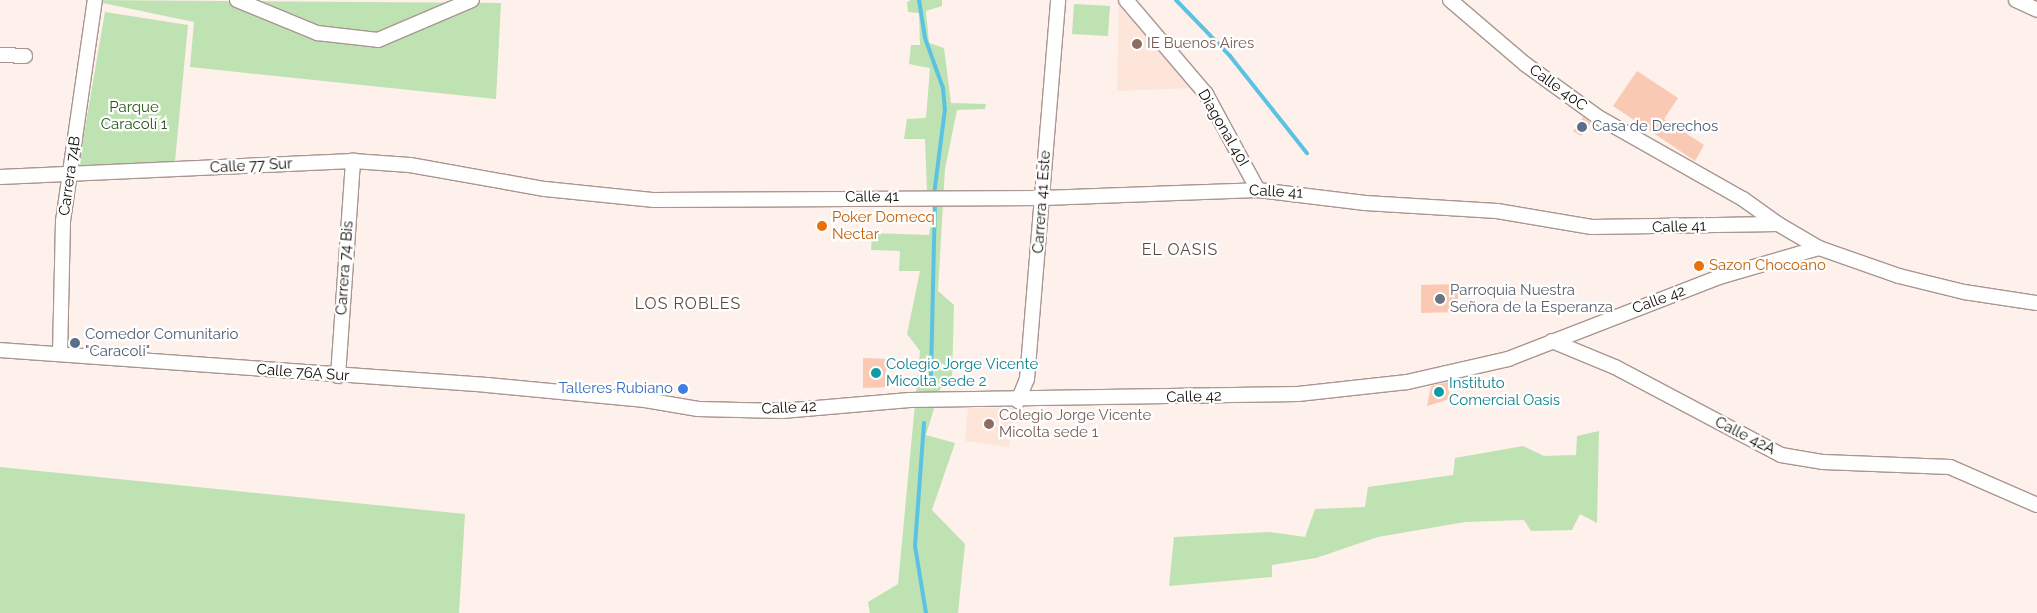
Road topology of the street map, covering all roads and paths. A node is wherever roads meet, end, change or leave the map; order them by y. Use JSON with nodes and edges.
{"nodes":[{"id":1,"x":95,"y":0,"type":"edge"},
{"id":2,"x":237,"y":0,"type":"edge"},
{"id":3,"x":472,"y":0,"type":"edge"},
{"id":4,"x":1058,"y":0,"type":"edge"},
{"id":5,"x":1126,"y":0,"type":"edge"},
{"id":6,"x":1450,"y":0,"type":"edge"},
{"id":7,"x":2016,"y":0,"type":"edge"},
{"id":8,"x":2037,"y":10,"type":"edge"},
{"id":9,"x":0,"y":55,"type":"edge"},
{"id":10,"x":25,"y":56,"type":"dead end"},
{"id":11,"x":352,"y":161,"type":"junction"},
{"id":12,"x":70,"y":176,"type":"junction"},
{"id":13,"x":0,"y":177,"type":"edge"},
{"id":14,"x":501,"y":180,"type":"joint"},
{"id":15,"x":1258,"y":190,"type":"junction"},
{"id":16,"x":1043,"y":198,"type":"junction"},
{"id":17,"x":1778,"y":224,"type":"junction"},
{"id":18,"x":1819,"y":248,"type":"junction"},
{"id":19,"x":2037,"y":303,"type":"edge"},
{"id":20,"x":1552,"y":341,"type":"junction"},
{"id":21,"x":0,"y":350,"type":"edge"},
{"id":22,"x":60,"y":354,"type":"junction"},
{"id":23,"x":338,"y":376,"type":"junction"},
{"id":24,"x":487,"y":385,"type":"joint"},
{"id":25,"x":1018,"y":401,"type":"junction"},
{"id":26,"x":2037,"y":504,"type":"edge"}],
"edges":[{"from":1,"to":12,"type":"street","name":"Carrera 74B"},
{"from":2,"to":3,"type":"street"},
{"from":4,"to":16,"type":"street","name":"Carrera 41 Este"},
{"from":5,"to":15,"type":"street","name":"Diagonal 40I"},
{"from":6,"to":17,"type":"street","name":"Calle 40C"},
{"from":7,"to":8,"type":"street"},
{"from":9,"to":10,"type":"street"},
{"from":11,"to":12,"type":"street","name":"Calle 77 Sur"},
{"from":11,"to":14,"type":"street","name":"Calle 77 Sur"},
{"from":11,"to":23,"type":"street","name":"Carrera 74 Bis"},
{"from":12,"to":13,"type":"street","name":"Calle 77 Sur"},
{"from":12,"to":22,"type":"street","name":"Carrera 74B"},
{"from":14,"to":16,"type":"street","name":"Calle 41"},
{"from":15,"to":16,"type":"street","name":"Calle 41"},
{"from":15,"to":17,"type":"street","name":"Calle 41"},
{"from":16,"to":25,"type":"street","name":"Carrera 41 Este"},
{"from":17,"to":18,"type":"street"},
{"from":18,"to":19,"type":"street"},
{"from":18,"to":20,"type":"street","name":"Calle 42"},
{"from":20,"to":25,"type":"street","name":"Calle 42"},
{"from":20,"to":26,"type":"street","name":"Calle 42A"},
{"from":21,"to":22,"type":"street","name":"Calle 76A Sur"},
{"from":22,"to":23,"type":"street","name":"Calle 76A Sur"},
{"from":23,"to":24,"type":"street","name":"Calle 76A Sur"},
{"from":24,"to":25,"type":"street","name":"Calle 42"}]}
